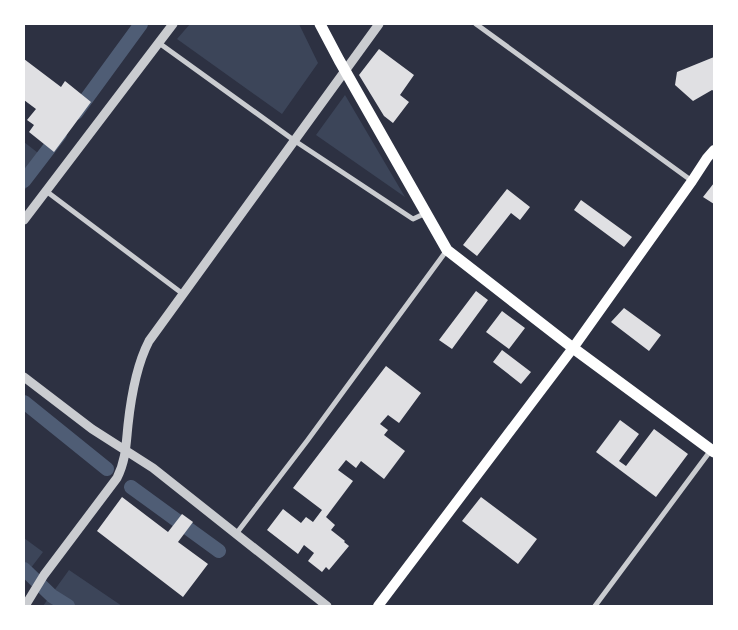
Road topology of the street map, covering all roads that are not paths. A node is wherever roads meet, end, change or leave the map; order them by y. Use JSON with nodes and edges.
{"nodes":[{"id":1,"x":173,"y":24,"type":"edge"},
{"id":2,"x":320,"y":24,"type":"edge"},
{"id":3,"x":379,"y":24,"type":"edge"},
{"id":4,"x":476,"y":24,"type":"edge"},
{"id":5,"x":159,"y":43,"type":"junction"},
{"id":6,"x":345,"y":70,"type":"junction"},
{"id":7,"x":295,"y":141,"type":"junction"},
{"id":8,"x":714,"y":150,"type":"edge"},
{"id":9,"x":692,"y":181,"type":"junction"},
{"id":10,"x":46,"y":191,"type":"junction"},
{"id":11,"x":426,"y":213,"type":"junction"},
{"id":12,"x":24,"y":220,"type":"edge"},
{"id":13,"x":447,"y":250,"type":"junction"},
{"id":14,"x":183,"y":294,"type":"junction"},
{"id":15,"x":574,"y":348,"type":"junction"},
{"id":16,"x":24,"y":377,"type":"edge"},
{"id":17,"x":126,"y":451,"type":"junction"},
{"id":18,"x":713,"y":451,"type":"edge"},
{"id":19,"x":236,"y":534,"type":"junction"},
{"id":20,"x":25,"y":606,"type":"edge"},
{"id":21,"x":327,"y":606,"type":"edge"},
{"id":22,"x":378,"y":606,"type":"edge"},
{"id":23,"x":595,"y":606,"type":"edge"}],
"edges":[{"from":1,"to":5,"type":"street"},
{"from":2,"to":6,"type":"main road"},
{"from":3,"to":6,"type":"street"},
{"from":4,"to":9,"type":"street"},
{"from":5,"to":7,"type":"street"},
{"from":5,"to":10,"type":"street"},
{"from":6,"to":7,"type":"street"},
{"from":6,"to":11,"type":"main road"},
{"from":7,"to":11,"type":"street"},
{"from":7,"to":14,"type":"street"},
{"from":8,"to":9,"type":"main road"},
{"from":9,"to":15,"type":"main road"},
{"from":10,"to":12,"type":"street"},
{"from":10,"to":14,"type":"street"},
{"from":11,"to":13,"type":"main road"},
{"from":13,"to":15,"type":"main road"},
{"from":13,"to":19,"type":"street"},
{"from":14,"to":17,"type":"street"},
{"from":15,"to":18,"type":"main road"},
{"from":15,"to":22,"type":"main road"},
{"from":16,"to":17,"type":"street"},
{"from":17,"to":19,"type":"street"},
{"from":17,"to":20,"type":"street"},
{"from":18,"to":23,"type":"street"},
{"from":19,"to":21,"type":"street"}]}
